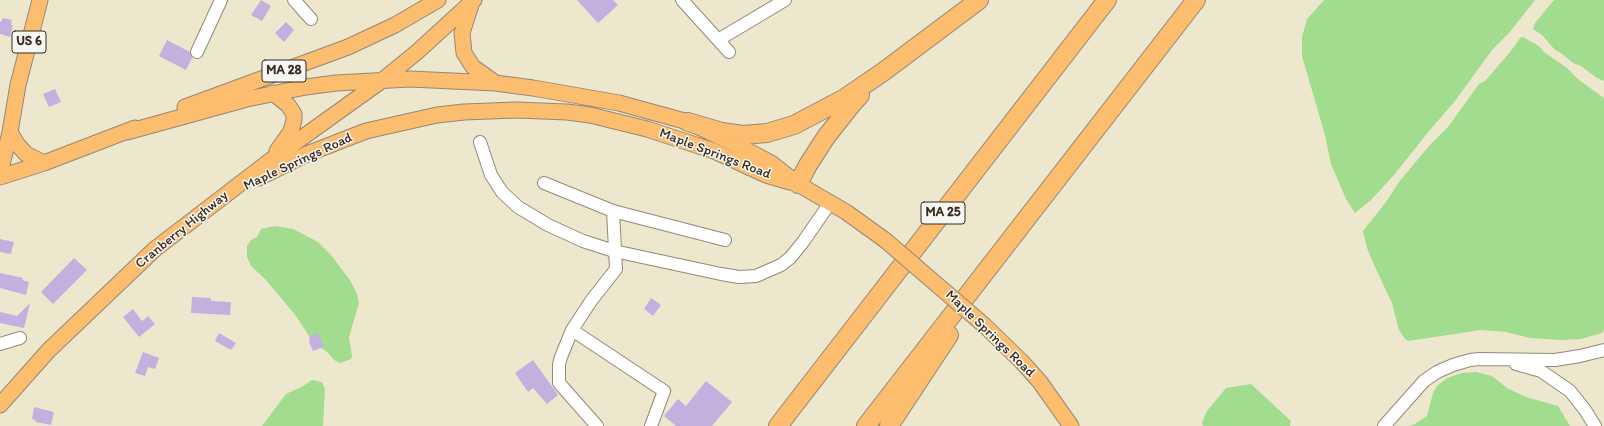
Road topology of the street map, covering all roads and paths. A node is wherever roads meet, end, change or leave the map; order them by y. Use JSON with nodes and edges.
{"nodes":[{"id":1,"x":40,"y":0,"type":"edge"},
{"id":2,"x":221,"y":0,"type":"edge"},
{"id":3,"x":294,"y":0,"type":"edge"},
{"id":4,"x":438,"y":0,"type":"edge"},
{"id":5,"x":682,"y":0,"type":"edge"},
{"id":6,"x":785,"y":0,"type":"edge"},
{"id":7,"x":979,"y":0,"type":"edge"},
{"id":8,"x":1107,"y":0,"type":"edge"},
{"id":9,"x":1196,"y":0,"type":"edge"},
{"id":10,"x":473,"y":1,"type":"edge"},
{"id":11,"x":311,"y":19,"type":"dead end"},
{"id":12,"x":718,"y":40,"type":"junction"},
{"id":13,"x":197,"y":52,"type":"dead end"},
{"id":14,"x":729,"y":52,"type":"dead end"},
{"id":15,"x":884,"y":72,"type":"junction"},
{"id":16,"x":384,"y":79,"type":"junction"},
{"id":17,"x":495,"y":82,"type":"junction"},
{"id":18,"x":273,"y":93,"type":"junction"},
{"id":19,"x":688,"y":122,"type":"junction"},
{"id":20,"x":127,"y":132,"type":"junction"},
{"id":21,"x":5,"y":133,"type":"edge"},
{"id":22,"x":480,"y":142,"type":"dead end"},
{"id":23,"x":271,"y":160,"type":"junction"},
{"id":24,"x":44,"y":163,"type":"junction"},
{"id":25,"x":0,"y":172,"type":"edge"},
{"id":26,"x":0,"y":177,"type":"edge"},
{"id":27,"x":544,"y":183,"type":"dead end"},
{"id":28,"x":798,"y":184,"type":"junction"},
{"id":29,"x":218,"y":200,"type":"junction"},
{"id":30,"x":830,"y":203,"type":"junction"},
{"id":31,"x":613,"y":211,"type":"junction"},
{"id":32,"x":725,"y":240,"type":"dead end"},
{"id":33,"x":1004,"y":248,"type":"junction"},
{"id":34,"x":614,"y":251,"type":"junction"},
{"id":35,"x":572,"y":330,"type":"junction"},
{"id":36,"x":20,"y":338,"type":"dead end"},
{"id":37,"x":0,"y":344,"type":"edge"},
{"id":38,"x":1604,"y":350,"type":"edge"},
{"id":39,"x":1502,"y":360,"type":"junction"},
{"id":40,"x":0,"y":404,"type":"edge"},
{"id":41,"x":596,"y":426,"type":"edge"},
{"id":42,"x":651,"y":426,"type":"edge"},
{"id":43,"x":778,"y":426,"type":"edge"},
{"id":44,"x":866,"y":426,"type":"edge"},
{"id":45,"x":889,"y":426,"type":"edge"},
{"id":46,"x":1071,"y":426,"type":"edge"},
{"id":47,"x":1384,"y":426,"type":"edge"},
{"id":48,"x":1595,"y":426,"type":"edge"}],
"edges":[{"from":1,"to":21,"type":"main road","number":"US 6"},
{"from":2,"to":13,"type":"street"},
{"from":3,"to":11,"type":"street"},
{"from":4,"to":20,"type":"main road","number":"MA 28"},
{"from":5,"to":12,"type":"street"},
{"from":6,"to":12,"type":"street"},
{"from":7,"to":15,"type":"highway"},
{"from":8,"to":43,"type":"highway","number":"MA 25"},
{"from":9,"to":33,"type":"highway"},
{"from":10,"to":16,"type":"main road","name":"Cranberry Highway"},
{"from":10,"to":17,"type":"main road"},
{"from":12,"to":14,"type":"street"},
{"from":15,"to":19,"type":"highway"},
{"from":15,"to":28,"type":"highway"},
{"from":16,"to":17,"type":"main road","name":"Maple Springs Road"},
{"from":16,"to":18,"type":"main road"},
{"from":16,"to":23,"type":"main road","name":"Cranberry Highway"},
{"from":17,"to":19,"type":"main road","name":"Maple Springs Road"},
{"from":18,"to":20,"type":"main road"},
{"from":18,"to":23,"type":"main road"},
{"from":19,"to":28,"type":"main road","name":"Maple Springs Road"},
{"from":20,"to":24,"type":"main road","number":"MA 28"},
{"from":21,"to":24,"type":"main road"},
{"from":21,"to":25,"type":"main road","number":"US 6"},
{"from":22,"to":34,"type":"street"},
{"from":23,"to":29,"type":"main road","name":"Cranberry Highway"},
{"from":24,"to":26,"type":"main road","number":"MA 28"},
{"from":27,"to":31,"type":"street"},
{"from":28,"to":29,"type":"main road","name":"Maple Springs Road"},
{"from":28,"to":30,"type":"main road","name":"Maple Springs Road"},
{"from":29,"to":40,"type":"main road","name":"Cranberry Highway"},
{"from":30,"to":34,"type":"street"},
{"from":30,"to":46,"type":"main road","name":"Maple Springs Road","bridge":true},
{"from":31,"to":32,"type":"street"},
{"from":31,"to":34,"type":"street"},
{"from":33,"to":44,"type":"highway"},
{"from":33,"to":45,"type":"highway"},
{"from":34,"to":35,"type":"street"},
{"from":35,"to":41,"type":"street"},
{"from":35,"to":42,"type":"street"},
{"from":36,"to":37,"type":"street"},
{"from":38,"to":39,"type":"street"},
{"from":39,"to":47,"type":"street"},
{"from":39,"to":48,"type":"street"}]}
